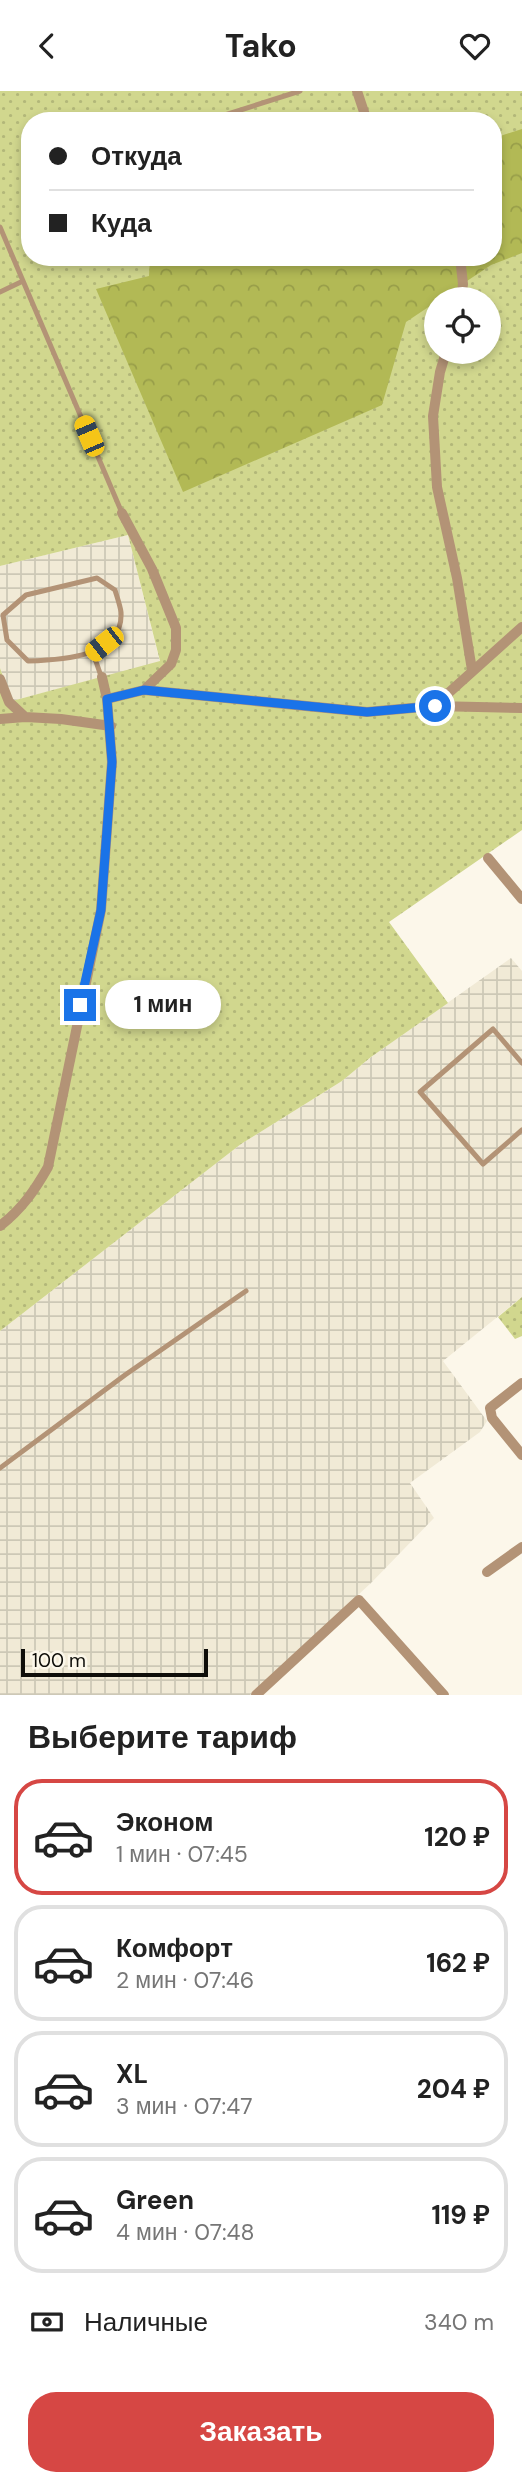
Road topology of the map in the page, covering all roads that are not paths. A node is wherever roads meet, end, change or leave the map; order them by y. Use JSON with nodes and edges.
{"nodes":[{"id":1,"x":300,"y":91,"type":"edge"},
{"id":2,"x":357,"y":91,"type":"edge"},
{"id":3,"x":234,"y":112,"type":"edge"},
{"id":4,"x":364,"y":112,"type":"edge"},
{"id":5,"x":0,"y":227,"type":"edge"},
{"id":6,"x":461,"y":266,"type":"edge"},
{"id":7,"x":23,"y":281,"type":"junction"},
{"id":8,"x":463,"y":287,"type":"edge"},
{"id":9,"x":0,"y":292,"type":"edge"},
{"id":10,"x":442,"y":364,"type":"edge"},
{"id":11,"x":121,"y":513,"type":"joint"},
{"id":12,"x":522,"y":627,"type":"edge"},
{"id":13,"x":93,"y":653,"type":"junction"},
{"id":14,"x":472,"y":670,"type":"junction"},
{"id":15,"x":102,"y":677,"type":"joint"},
{"id":16,"x":0,"y":679,"type":"edge"},
{"id":17,"x":144,"y":690,"type":"junction"},
{"id":18,"x":107,"y":699,"type":"junction"},
{"id":19,"x":435,"y":706,"type":"junction"},
{"id":20,"x":522,"y":708,"type":"edge"},
{"id":21,"x":24,"y":717,"type":"junction"},
{"id":22,"x":0,"y":719,"type":"edge"},
{"id":23,"x":111,"y":726,"type":"junction"},
{"id":24,"x":488,"y":859,"type":"dead end"},
{"id":25,"x":522,"y":899,"type":"edge"},
{"id":26,"x":522,"y":1063,"type":"edge"},
{"id":27,"x":522,"y":1130,"type":"edge"},
{"id":28,"x":0,"y":1226,"type":"edge"},
{"id":29,"x":246,"y":1291,"type":"dead end"},
{"id":30,"x":522,"y":1383,"type":"edge"},
{"id":31,"x":522,"y":1455,"type":"edge"},
{"id":32,"x":0,"y":1468,"type":"edge"},
{"id":33,"x":522,"y":1547,"type":"edge"},
{"id":34,"x":487,"y":1572,"type":"dead end"},
{"id":35,"x":256,"y":1695,"type":"edge"},
{"id":36,"x":444,"y":1695,"type":"edge"}],
"edges":[{"from":1,"to":3,"type":"lane"},
{"from":2,"to":4,"type":"street"},
{"from":5,"to":7,"type":"lane"},
{"from":6,"to":8,"type":"street"},
{"from":7,"to":9,"type":"lane"},
{"from":7,"to":11,"type":"lane"},
{"from":10,"to":14,"type":"street"},
{"from":11,"to":17,"type":"street"},
{"from":12,"to":14,"type":"street"},
{"from":13,"to":13,"type":"lane"},
{"from":13,"to":15,"type":"lane"},
{"from":14,"to":19,"type":"street"},
{"from":15,"to":18,"type":"street"},
{"from":16,"to":21,"type":"street"},
{"from":17,"to":18,"type":"street"},
{"from":17,"to":19,"type":"street"},
{"from":18,"to":23,"type":"street"},
{"from":19,"to":20,"type":"street"},
{"from":21,"to":22,"type":"street"},
{"from":21,"to":23,"type":"street"},
{"from":23,"to":28,"type":"street"},
{"from":24,"to":25,"type":"street"},
{"from":26,"to":27,"type":"lane"},
{"from":29,"to":32,"type":"lane"},
{"from":30,"to":31,"type":"street"},
{"from":33,"to":34,"type":"street"},
{"from":35,"to":36,"type":"street"}]}
